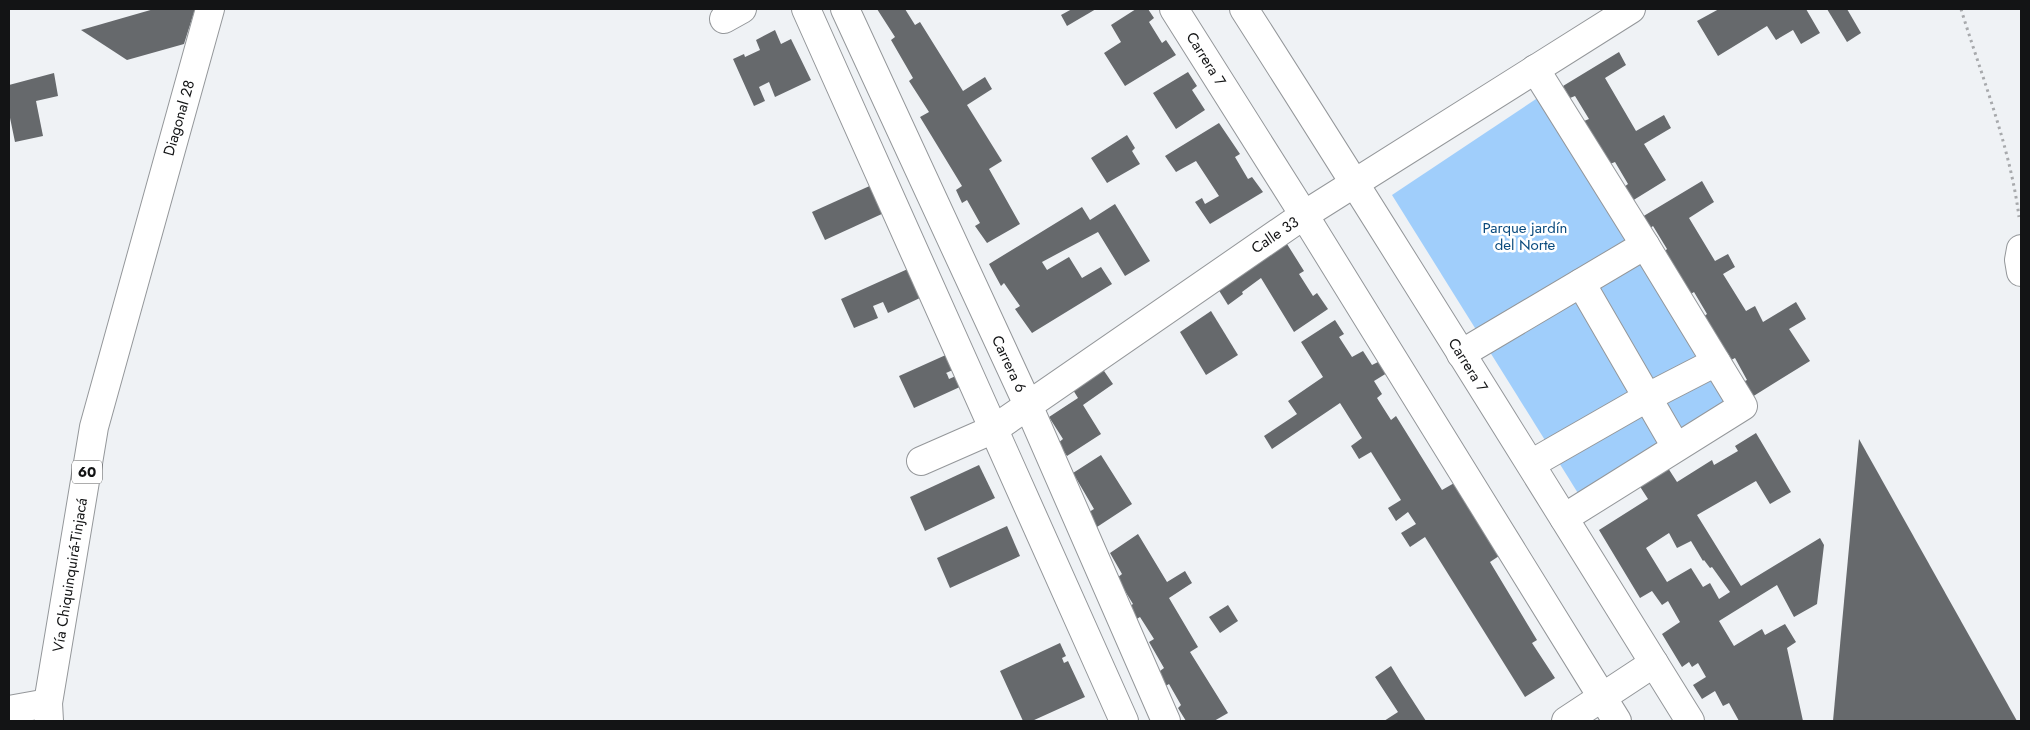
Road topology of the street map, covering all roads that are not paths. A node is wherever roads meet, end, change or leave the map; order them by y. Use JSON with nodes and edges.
{"nodes":[{"id":1,"x":210,"y":9,"type":"edge"},
{"id":2,"x":806,"y":9,"type":"edge"},
{"id":3,"x":845,"y":9,"type":"edge"},
{"id":4,"x":1174,"y":9,"type":"edge"},
{"id":5,"x":1244,"y":9,"type":"edge"},
{"id":6,"x":1631,"y":9,"type":"edge"},
{"id":7,"x":1535,"y":69,"type":"junction"},
{"id":8,"x":1356,"y":182,"type":"junction"},
{"id":9,"x":1304,"y":215,"type":"junction"},
{"id":10,"x":148,"y":226,"type":"joint"},
{"id":11,"x":2021,"y":238,"type":"edge"},
{"id":12,"x":1645,"y":245,"type":"junction"},
{"id":13,"x":2021,"y":272,"type":"edge"},
{"id":14,"x":1581,"y":283,"type":"junction"},
{"id":15,"x":1461,"y":354,"type":"junction"},
{"id":16,"x":1716,"y":362,"type":"junction"},
{"id":17,"x":1648,"y":397,"type":"junction"},
{"id":18,"x":1028,"y":405,"type":"junction"},
{"id":19,"x":994,"y":429,"type":"junction"},
{"id":20,"x":1676,"y":447,"type":"junction"},
{"id":21,"x":921,"y":461,"type":"dead end"},
{"id":22,"x":1531,"y":464,"type":"junction"},
{"id":23,"x":1564,"y":518,"type":"junction"},
{"id":24,"x":1654,"y":663,"type":"junction"},
{"id":25,"x":1603,"y":698,"type":"junction"},
{"id":26,"x":9,"y":710,"type":"edge"},
{"id":27,"x":49,"y":712,"type":"edge"},
{"id":28,"x":1124,"y":721,"type":"edge"},
{"id":29,"x":1166,"y":721,"type":"edge"},
{"id":30,"x":1566,"y":721,"type":"edge"},
{"id":31,"x":1617,"y":721,"type":"edge"},
{"id":32,"x":1690,"y":721,"type":"edge"}],
"edges":[{"from":1,"to":10,"type":"street","name":"Diagonal 28","number":"60"},
{"from":2,"to":19,"type":"street"},
{"from":3,"to":18,"type":"street","name":"Carrera 6"},
{"from":4,"to":9,"type":"street","name":"Carrera 7"},
{"from":5,"to":8,"type":"street","name":"Carrera 7"},
{"from":6,"to":7,"type":"street","name":"Calle 33"},
{"from":7,"to":8,"type":"street","name":"Calle 33"},
{"from":7,"to":12,"type":"street"},
{"from":8,"to":9,"type":"street","name":"Calle 33"},
{"from":8,"to":15,"type":"street","name":"Carrera 7"},
{"from":9,"to":18,"type":"street","name":"Calle 33"},
{"from":9,"to":25,"type":"street","name":"Carrera 7"},
{"from":10,"to":27,"type":"street","name":"Vía Chiquinquirá-Tinjacá","number":"60"},
{"from":11,"to":13,"type":"street"},
{"from":12,"to":14,"type":"street"},
{"from":12,"to":16,"type":"street"},
{"from":14,"to":15,"type":"street"},
{"from":14,"to":17,"type":"street"},
{"from":15,"to":22,"type":"street","name":"Carrera 7"},
{"from":16,"to":17,"type":"street"},
{"from":16,"to":20,"type":"street"},
{"from":17,"to":20,"type":"street"},
{"from":17,"to":22,"type":"street"},
{"from":18,"to":19,"type":"street","name":"Calle 33"},
{"from":18,"to":29,"type":"street","name":"Carrera 6"},
{"from":19,"to":21,"type":"street","name":"Calle 33"},
{"from":19,"to":28,"type":"street"},
{"from":20,"to":23,"type":"street"},
{"from":22,"to":23,"type":"street","name":"Carrera 7"},
{"from":23,"to":24,"type":"street","name":"Carrera 7"},
{"from":24,"to":25,"type":"street"},
{"from":24,"to":32,"type":"street","name":"Carrera 7"},
{"from":25,"to":30,"type":"street"},
{"from":25,"to":31,"type":"street","name":"Carrera 7"},
{"from":26,"to":27,"type":"street"}]}
